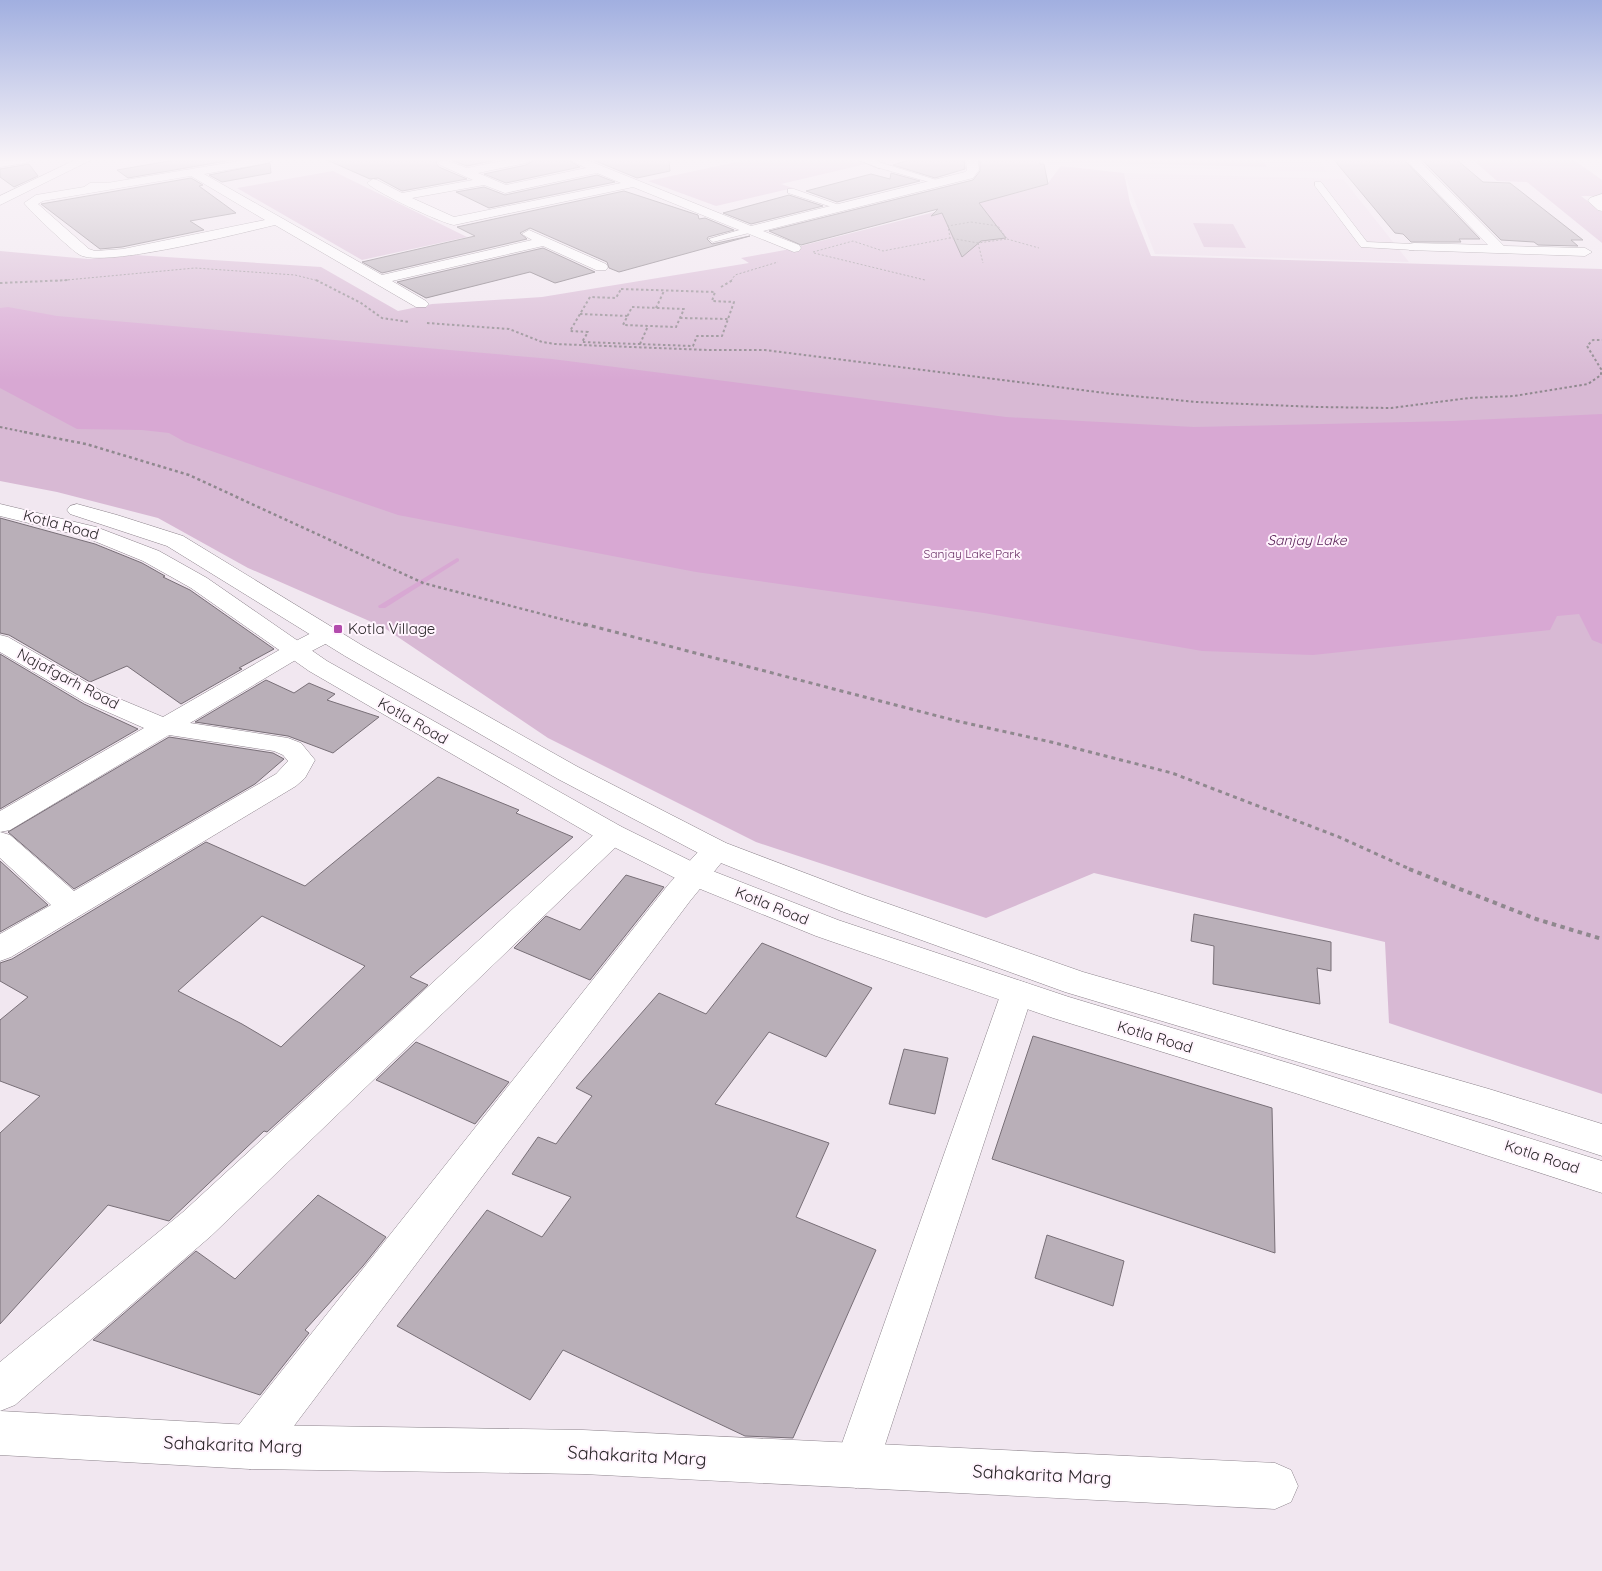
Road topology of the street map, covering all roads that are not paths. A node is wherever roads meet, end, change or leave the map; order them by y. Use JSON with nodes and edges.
{"nodes":[{"id":1,"x":63,"y":233,"type":"edge"},
{"id":2,"x":218,"y":233,"type":"edge"},
{"id":3,"x":299,"y":233,"type":"edge"},
{"id":4,"x":513,"y":233,"type":"edge"},
{"id":5,"x":522,"y":233,"type":"edge"},
{"id":6,"x":736,"y":233,"type":"edge"},
{"id":7,"x":758,"y":233,"type":"edge"},
{"id":8,"x":1355,"y":233,"type":"edge"},
{"id":9,"x":1484,"y":233,"type":"edge"},
{"id":10,"x":713,"y":239,"type":"dead end"},
{"id":11,"x":546,"y":241,"type":"junction"},
{"id":12,"x":524,"y":247,"type":"junction"},
{"id":13,"x":1414,"y":247,"type":"joint"},
{"id":14,"x":794,"y":248,"type":"dead end"},
{"id":15,"x":1500,"y":249,"type":"junction"},
{"id":16,"x":1585,"y":252,"type":"dead end"},
{"id":17,"x":541,"y":255,"type":"dead end"},
{"id":18,"x":601,"y":267,"type":"dead end"},
{"id":19,"x":380,"y":280,"type":"junction"},
{"id":20,"x":421,"y":304,"type":"dead end"},
{"id":21,"x":0,"y":493,"type":"edge"},
{"id":22,"x":0,"y":510,"type":"edge"},
{"id":23,"x":327,"y":634,"type":"junction"},
{"id":24,"x":0,"y":642,"type":"edge"},
{"id":25,"x":296,"y":650,"type":"junction"},
{"id":26,"x":165,"y":727,"type":"junction"},
{"id":27,"x":0,"y":824,"type":"edge"},
{"id":28,"x":612,"y":834,"type":"junction"},
{"id":29,"x":0,"y":842,"type":"edge"},
{"id":30,"x":705,"y":862,"type":"junction"},
{"id":31,"x":72,"y":906,"type":"junction"},
{"id":32,"x":0,"y":949,"type":"edge"},
{"id":33,"x":1017,"y":992,"type":"junction"},
{"id":34,"x":1602,"y":1140,"type":"edge"},
{"id":35,"x":1602,"y":1177,"type":"edge"},
{"id":36,"x":0,"y":1390,"type":"edge"},
{"id":37,"x":0,"y":1433,"type":"edge"},
{"id":38,"x":250,"y":1447,"type":"junction"},
{"id":39,"x":856,"y":1466,"type":"junction"},
{"id":40,"x":1275,"y":1486,"type":"dead end"}],
"edges":[{"from":1,"to":2,"type":"street"},
{"from":3,"to":19,"type":"street"},
{"from":4,"to":12,"type":"street"},
{"from":5,"to":11,"type":"street"},
{"from":6,"to":10,"type":"lane"},
{"from":7,"to":14,"type":"street"},
{"from":8,"to":13,"type":"lane"},
{"from":9,"to":15,"type":"street"},
{"from":11,"to":12,"type":"street"},
{"from":11,"to":18,"type":"street"},
{"from":12,"to":17,"type":"street"},
{"from":12,"to":19,"type":"street"},
{"from":13,"to":15,"type":"street"},
{"from":15,"to":16,"type":"street"},
{"from":19,"to":20,"type":"street"},
{"from":21,"to":23,"type":"street","name":"Kotla Road"},
{"from":22,"to":25,"type":"street","name":"Kotla Road"},
{"from":23,"to":25,"type":"street"},
{"from":23,"to":30,"type":"street","name":"Kotla Road"},
{"from":24,"to":26,"type":"street","name":"Najafgarh Road"},
{"from":25,"to":26,"type":"street"},
{"from":25,"to":28,"type":"street","name":"Kotla Road"},
{"from":26,"to":27,"type":"street"},
{"from":26,"to":31,"type":"street","name":"Najafgarh Road"},
{"from":28,"to":30,"type":"street","name":"Kotla Road"},
{"from":28,"to":36,"type":"street"},
{"from":29,"to":31,"type":"street"},
{"from":30,"to":33,"type":"street","name":"Kotla Road"},
{"from":30,"to":34,"type":"street","name":"Kotla Road"},
{"from":30,"to":38,"type":"street"},
{"from":31,"to":32,"type":"street"},
{"from":33,"to":35,"type":"street","name":"Kotla Road"},
{"from":33,"to":39,"type":"street"},
{"from":37,"to":38,"type":"street","name":"Sahakarita Marg"},
{"from":38,"to":39,"type":"street","name":"Sahakarita Marg"},
{"from":39,"to":40,"type":"street","name":"Sahakarita Marg"}]}
